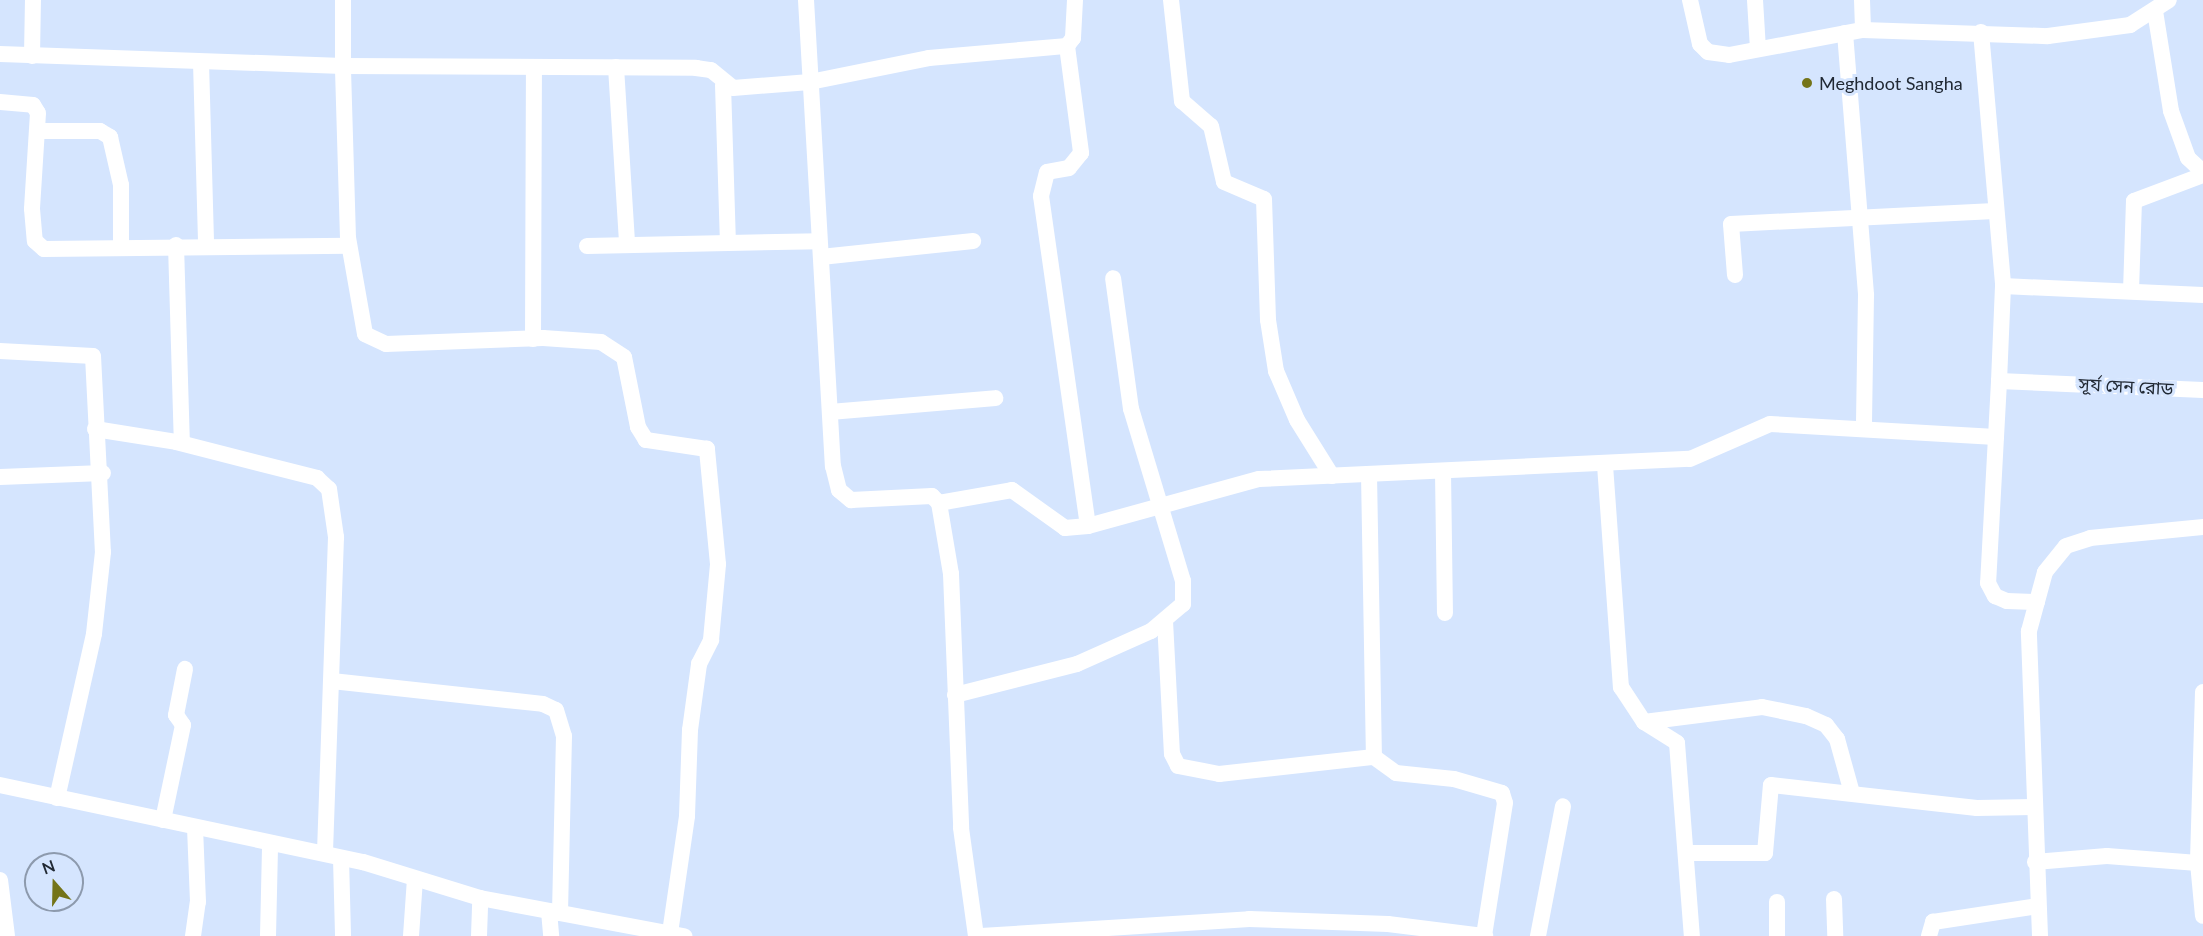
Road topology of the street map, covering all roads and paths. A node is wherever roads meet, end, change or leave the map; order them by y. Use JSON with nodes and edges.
{"nodes":[{"id":1,"x":33,"y":0,"type":"edge"},
{"id":2,"x":343,"y":0,"type":"edge"},
{"id":3,"x":806,"y":0,"type":"edge"},
{"id":4,"x":1075,"y":0,"type":"edge"},
{"id":5,"x":1171,"y":0,"type":"edge"},
{"id":6,"x":1690,"y":0,"type":"edge"},
{"id":7,"x":1755,"y":0,"type":"edge"},
{"id":8,"x":1862,"y":0,"type":"edge"},
{"id":9,"x":2169,"y":0,"type":"edge"},
{"id":10,"x":2155,"y":11,"type":"junction"},
{"id":11,"x":1863,"y":30,"type":"junction"},
{"id":12,"x":1981,"y":32,"type":"junction"},
{"id":13,"x":1845,"y":33,"type":"junction"},
{"id":14,"x":1067,"y":46,"type":"junction"},
{"id":15,"x":1758,"y":49,"type":"junction"},
{"id":16,"x":0,"y":54,"type":"edge"},
{"id":17,"x":32,"y":56,"type":"junction"},
{"id":18,"x":201,"y":62,"type":"junction"},
{"id":19,"x":343,"y":66,"type":"junction"},
{"id":20,"x":534,"y":67,"type":"junction"},
{"id":21,"x":616,"y":67,"type":"junction"},
{"id":22,"x":810,"y":82,"type":"junction"},
{"id":23,"x":723,"y":85,"type":"junction"},
{"id":24,"x":0,"y":102,"type":"edge"},
{"id":25,"x":41,"y":131,"type":"junction"},
{"id":26,"x":2203,"y":174,"type":"edge"},
{"id":27,"x":1995,"y":211,"type":"junction"},
{"id":28,"x":1857,"y":214,"type":"junction"},
{"id":29,"x":627,"y":242,"type":"junction"},
{"id":30,"x":728,"y":242,"type":"junction"},
{"id":31,"x":973,"y":242,"type":"dead end"},
{"id":32,"x":176,"y":245,"type":"junction"},
{"id":33,"x":206,"y":245,"type":"junction"},
{"id":34,"x":121,"y":246,"type":"junction"},
{"id":35,"x":349,"y":246,"type":"junction"},
{"id":36,"x":587,"y":246,"type":"dead end"},
{"id":37,"x":820,"y":249,"type":"junction"},
{"id":38,"x":1735,"y":275,"type":"dead end"},
{"id":39,"x":1113,"y":278,"type":"dead end"},
{"id":40,"x":2002,"y":286,"type":"junction"},
{"id":41,"x":2131,"y":291,"type":"junction"},
{"id":42,"x":2203,"y":295,"type":"edge"},
{"id":43,"x":533,"y":339,"type":"junction"},
{"id":44,"x":0,"y":351,"type":"edge"},
{"id":45,"x":1999,"y":381,"type":"junction"},
{"id":46,"x":2203,"y":390,"type":"edge"},
{"id":47,"x":995,"y":398,"type":"dead end"},
{"id":48,"x":830,"y":412,"type":"junction"},
{"id":49,"x":1864,"y":426,"type":"junction"},
{"id":50,"x":95,"y":429,"type":"junction"},
{"id":51,"x":1996,"y":436,"type":"junction"},
{"id":52,"x":183,"y":443,"type":"junction"},
{"id":53,"x":1605,"y":465,"type":"junction"},
{"id":54,"x":1443,"y":472,"type":"junction"},
{"id":55,"x":103,"y":473,"type":"junction"},
{"id":56,"x":1368,"y":474,"type":"junction"},
{"id":57,"x":1332,"y":476,"type":"junction"},
{"id":58,"x":0,"y":477,"type":"edge"},
{"id":59,"x":939,"y":503,"type":"junction"},
{"id":60,"x":1158,"y":505,"type":"junction"},
{"id":61,"x":1088,"y":526,"type":"junction"},
{"id":62,"x":2203,"y":527,"type":"edge"},
{"id":63,"x":2037,"y":602,"type":"junction"},
{"id":64,"x":1445,"y":613,"type":"dead end"},
{"id":65,"x":1165,"y":621,"type":"junction"},
{"id":66,"x":185,"y":669,"type":"dead end"},
{"id":67,"x":332,"y":681,"type":"junction"},
{"id":68,"x":2203,"y":692,"type":"edge"},
{"id":69,"x":955,"y":695,"type":"junction"},
{"id":70,"x":1644,"y":722,"type":"junction"},
{"id":71,"x":1374,"y":757,"type":"junction"},
{"id":72,"x":0,"y":785,"type":"edge"},
{"id":73,"x":1852,"y":793,"type":"junction"},
{"id":74,"x":57,"y":798,"type":"junction"},
{"id":75,"x":1563,"y":806,"type":"dead end"},
{"id":76,"x":2033,"y":807,"type":"junction"},
{"id":77,"x":163,"y":820,"type":"junction"},
{"id":78,"x":195,"y":828,"type":"junction"},
{"id":79,"x":270,"y":845,"type":"junction"},
{"id":80,"x":1686,"y":853,"type":"junction"},
{"id":81,"x":333,"y":856,"type":"junction"},
{"id":82,"x":2035,"y":862,"type":"junction"},
{"id":83,"x":2198,"y":863,"type":"junction"},
{"id":84,"x":415,"y":879,"type":"junction"},
{"id":85,"x":0,"y":880,"type":"edge"},
{"id":86,"x":2202,"y":888,"type":"edge"},
{"id":87,"x":480,"y":898,"type":"junction"},
{"id":88,"x":1834,"y":898,"type":"dead end"},
{"id":89,"x":1777,"y":902,"type":"dead end"},
{"id":90,"x":2037,"y":906,"type":"junction"},
{"id":91,"x":554,"y":912,"type":"junction"},
{"id":92,"x":2203,"y":916,"type":"edge"},
{"id":93,"x":1096,"y":932,"type":"edge"},
{"id":94,"x":1408,"y":932,"type":"edge"},
{"id":95,"x":677,"y":935,"type":"edge"},
{"id":96,"x":8,"y":936,"type":"edge"},
{"id":97,"x":193,"y":936,"type":"edge"},
{"id":98,"x":268,"y":936,"type":"edge"},
{"id":99,"x":343,"y":936,"type":"edge"},
{"id":100,"x":411,"y":936,"type":"edge"},
{"id":101,"x":479,"y":936,"type":"edge"},
{"id":102,"x":551,"y":936,"type":"edge"},
{"id":103,"x":976,"y":936,"type":"edge"},
{"id":104,"x":981,"y":936,"type":"edge"},
{"id":105,"x":1485,"y":936,"type":"edge"},
{"id":106,"x":1538,"y":936,"type":"edge"},
{"id":107,"x":1692,"y":936,"type":"edge"},
{"id":108,"x":1777,"y":936,"type":"edge"},
{"id":109,"x":1835,"y":936,"type":"edge"},
{"id":110,"x":1929,"y":936,"type":"edge"},
{"id":111,"x":2040,"y":936,"type":"edge"}],
"edges":[{"from":1,"to":17,"type":"street"},
{"from":2,"to":19,"type":"street"},
{"from":3,"to":22,"type":"street"},
{"from":4,"to":14,"type":"street"},
{"from":5,"to":57,"type":"street"},
{"from":6,"to":15,"type":"street"},
{"from":7,"to":15,"type":"street"},
{"from":8,"to":11,"type":"street"},
{"from":9,"to":10,"type":"street"},
{"from":10,"to":12,"type":"street"},
{"from":10,"to":26,"type":"street"},
{"from":11,"to":12,"type":"street"},
{"from":11,"to":13,"type":"street"},
{"from":12,"to":27,"type":"street"},
{"from":13,"to":15,"type":"street"},
{"from":13,"to":28,"type":"street"},
{"from":14,"to":22,"type":"street"},
{"from":14,"to":61,"type":"street"},
{"from":16,"to":17,"type":"street"},
{"from":17,"to":18,"type":"street"},
{"from":18,"to":19,"type":"street"},
{"from":18,"to":33,"type":"street"},
{"from":19,"to":20,"type":"street"},
{"from":19,"to":35,"type":"street"},
{"from":20,"to":21,"type":"street"},
{"from":20,"to":43,"type":"street"},
{"from":21,"to":23,"type":"street"},
{"from":21,"to":29,"type":"street"},
{"from":22,"to":23,"type":"street"},
{"from":22,"to":37,"type":"street"},
{"from":23,"to":30,"type":"street"},
{"from":24,"to":25,"type":"street"},
{"from":25,"to":34,"type":"street"},
{"from":25,"to":34,"type":"street"},
{"from":26,"to":41,"type":"street"},
{"from":27,"to":28,"type":"street"},
{"from":27,"to":40,"type":"street"},
{"from":28,"to":38,"type":"street"},
{"from":28,"to":49,"type":"street"},
{"from":29,"to":30,"type":"street"},
{"from":29,"to":36,"type":"street"},
{"from":30,"to":37,"type":"street"},
{"from":31,"to":37,"type":"street"},
{"from":32,"to":33,"type":"street"},
{"from":32,"to":34,"type":"street"},
{"from":32,"to":52,"type":"street"},
{"from":33,"to":35,"type":"street"},
{"from":35,"to":43,"type":"street"},
{"from":37,"to":48,"type":"street"},
{"from":39,"to":60,"type":"street"},
{"from":40,"to":41,"type":"street"},
{"from":40,"to":45,"type":"street"},
{"from":41,"to":42,"type":"street"},
{"from":43,"to":95,"type":"street"},
{"from":44,"to":50,"type":"street"},
{"from":45,"to":46,"type":"street","name":"সূর্য সেন রোড"},
{"from":45,"to":51,"type":"street"},
{"from":47,"to":48,"type":"street"},
{"from":48,"to":59,"type":"street"},
{"from":49,"to":51,"type":"street"},
{"from":49,"to":53,"type":"street"},
{"from":50,"to":52,"type":"street"},
{"from":50,"to":55,"type":"street"},
{"from":51,"to":63,"type":"street"},
{"from":52,"to":67,"type":"street"},
{"from":53,"to":54,"type":"street"},
{"from":53,"to":70,"type":"street"},
{"from":54,"to":56,"type":"street"},
{"from":54,"to":64,"type":"street"},
{"from":55,"to":58,"type":"street"},
{"from":55,"to":74,"type":"street"},
{"from":56,"to":57,"type":"street"},
{"from":56,"to":71,"type":"street"},
{"from":57,"to":60,"type":"street"},
{"from":59,"to":61,"type":"street"},
{"from":59,"to":69,"type":"street"},
{"from":60,"to":61,"type":"street"},
{"from":60,"to":65,"type":"street"},
{"from":62,"to":63,"type":"street"},
{"from":63,"to":76,"type":"street"},
{"from":65,"to":69,"type":"street"},
{"from":65,"to":71,"type":"street"},
{"from":66,"to":77,"type":"street"},
{"from":67,"to":81,"type":"street"},
{"from":67,"to":91,"type":"street"},
{"from":68,"to":83,"type":"street"},
{"from":69,"to":103,"type":"street"},
{"from":70,"to":73,"type":"street"},
{"from":70,"to":80,"type":"street"},
{"from":71,"to":105,"type":"street"},
{"from":72,"to":74,"type":"street"},
{"from":73,"to":76,"type":"street"},
{"from":73,"to":80,"type":"street"},
{"from":74,"to":77,"type":"street"},
{"from":75,"to":106,"type":"street"},
{"from":76,"to":82,"type":"street"},
{"from":77,"to":78,"type":"street"},
{"from":78,"to":79,"type":"street"},
{"from":78,"to":97,"type":"street"},
{"from":79,"to":81,"type":"street"},
{"from":79,"to":98,"type":"street"},
{"from":80,"to":107,"type":"street"},
{"from":81,"to":84,"type":"street"},
{"from":81,"to":99,"type":"street"},
{"from":82,"to":83,"type":"street"},
{"from":82,"to":90,"type":"street"},
{"from":83,"to":86,"type":"street"},
{"from":84,"to":87,"type":"street"},
{"from":84,"to":100,"type":"street"},
{"from":85,"to":96,"type":"street"},
{"from":86,"to":92,"type":"street"},
{"from":87,"to":91,"type":"street"},
{"from":87,"to":101,"type":"street"},
{"from":88,"to":109,"type":"street"},
{"from":89,"to":108,"type":"street"},
{"from":90,"to":110,"type":"street"},
{"from":90,"to":111,"type":"street"},
{"from":91,"to":95,"type":"street"},
{"from":91,"to":102,"type":"street"},
{"from":93,"to":94,"type":"street"},
{"from":93,"to":104,"type":"street"},
{"from":94,"to":105,"type":"street"}]}
